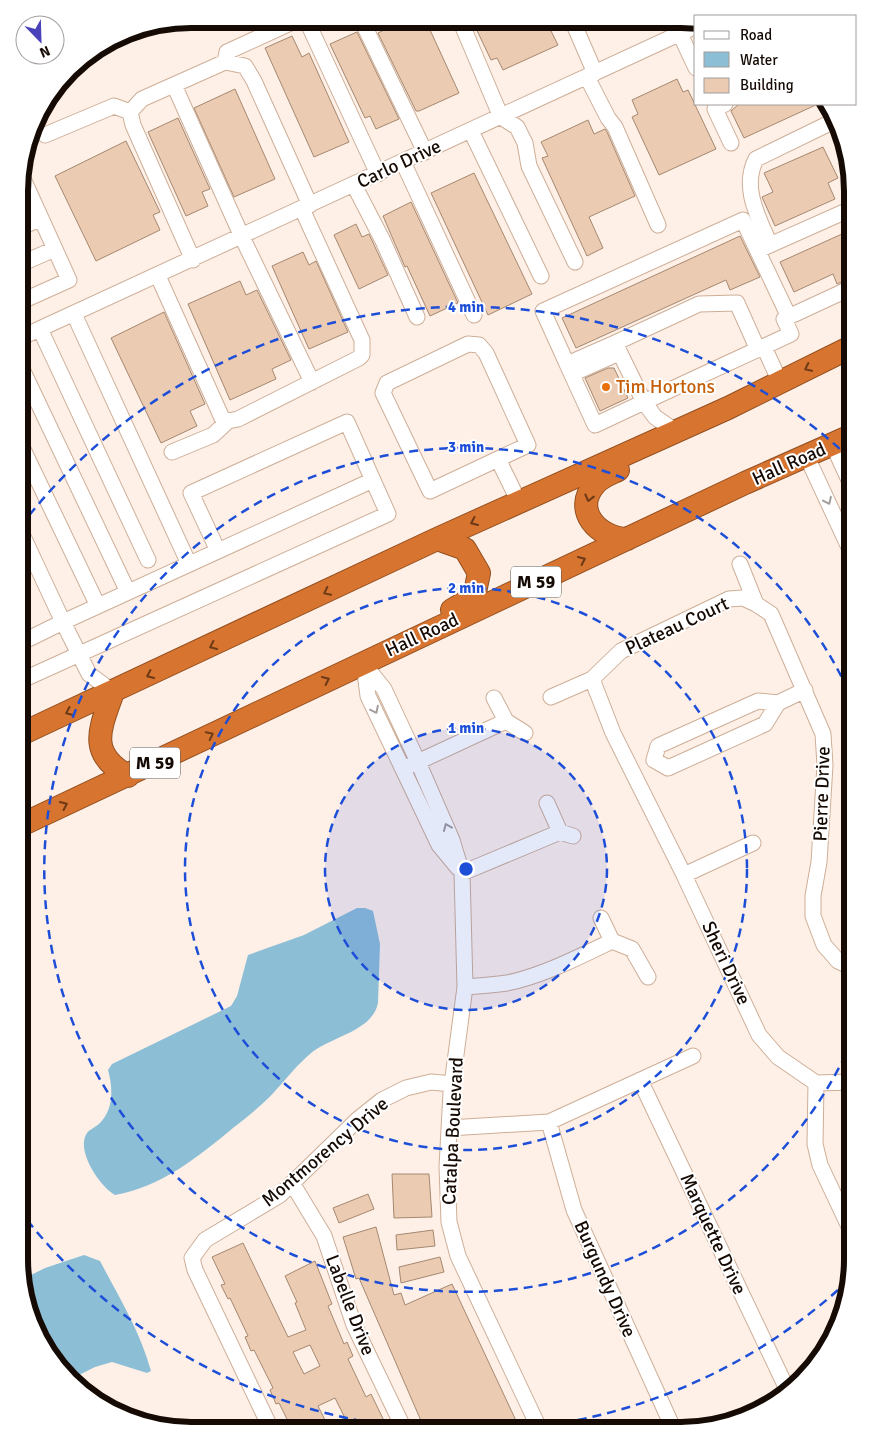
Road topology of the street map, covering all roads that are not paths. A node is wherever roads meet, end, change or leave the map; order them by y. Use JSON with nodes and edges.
{"nodes":[{"id":1,"x":279,"y":28,"type":"edge"},
{"id":2,"x":310,"y":28,"type":"edge"},
{"id":3,"x":365,"y":28,"type":"edge"},
{"id":4,"x":463,"y":28,"type":"edge"},
{"id":5,"x":575,"y":28,"type":"edge"},
{"id":6,"x":688,"y":28,"type":"edge"},
{"id":7,"x":680,"y":34,"type":"junction"},
{"id":8,"x":694,"y":61,"type":"edge"},
{"id":9,"x":225,"y":62,"type":"junction"},
{"id":10,"x":591,"y":75,"type":"junction"},
{"id":11,"x":174,"y":85,"type":"junction"},
{"id":12,"x":717,"y":105,"type":"edge"},
{"id":13,"x":130,"y":112,"type":"junction"},
{"id":14,"x":501,"y":117,"type":"junction"},
{"id":15,"x":830,"y":123,"type":"edge"},
{"id":16,"x":471,"y":131,"type":"junction"},
{"id":17,"x":45,"y":135,"type":"dead end"},
{"id":18,"x":732,"y":143,"type":"dead end"},
{"id":19,"x":425,"y":152,"type":"junction"},
{"id":20,"x":403,"y":162,"type":"junction"},
{"id":21,"x":378,"y":174,"type":"junction"},
{"id":22,"x":354,"y":185,"type":"junction"},
{"id":23,"x":28,"y":197,"type":"edge"},
{"id":24,"x":306,"y":207,"type":"junction"},
{"id":25,"x":844,"y":212,"type":"edge"},
{"id":26,"x":41,"y":218,"type":"junction"},
{"id":27,"x":28,"y":224,"type":"edge"},
{"id":28,"x":658,"y":225,"type":"dead end"},
{"id":29,"x":242,"y":237,"type":"junction"},
{"id":30,"x":764,"y":248,"type":"junction"},
{"id":31,"x":55,"y":249,"type":"junction"},
{"id":32,"x":193,"y":260,"type":"junction"},
{"id":33,"x":28,"y":261,"type":"edge"},
{"id":34,"x":576,"y":262,"type":"dead end"},
{"id":35,"x":158,"y":276,"type":"junction"},
{"id":36,"x":541,"y":276,"type":"dead end"},
{"id":37,"x":844,"y":291,"type":"edge"},
{"id":38,"x":28,"y":298,"type":"edge"},
{"id":39,"x":74,"y":314,"type":"junction"},
{"id":40,"x":474,"y":315,"type":"dead end"},
{"id":41,"x":417,"y":317,"type":"dead end"},
{"id":42,"x":789,"y":317,"type":"junction"},
{"id":43,"x":40,"y":329,"type":"junction"},
{"id":44,"x":28,"y":334,"type":"edge"},
{"id":45,"x":617,"y":348,"type":"junction"},
{"id":46,"x":761,"y":348,"type":"junction"},
{"id":47,"x":844,"y":350,"type":"edge"},
{"id":48,"x":569,"y":369,"type":"junction"},
{"id":49,"x":28,"y":382,"type":"edge"},
{"id":50,"x":312,"y":382,"type":"junction"},
{"id":51,"x":780,"y":382,"type":"junction"},
{"id":52,"x":644,"y":402,"type":"junction"},
{"id":53,"x":728,"y":408,"type":"junction"},
{"id":54,"x":228,"y":421,"type":"junction"},
{"id":55,"x":675,"y":431,"type":"junction"},
{"id":56,"x":844,"y":439,"type":"edge"},
{"id":57,"x":832,"y":445,"type":"junction"},
{"id":58,"x":172,"y":452,"type":"dead end"},
{"id":59,"x":807,"y":457,"type":"junction"},
{"id":60,"x":498,"y":459,"type":"junction"},
{"id":61,"x":28,"y":460,"type":"edge"},
{"id":62,"x":844,"y":470,"type":"edge"},
{"id":63,"x":373,"y":480,"type":"junction"},
{"id":64,"x":519,"y":502,"type":"junction"},
{"id":65,"x":844,"y":537,"type":"edge"},
{"id":66,"x":627,"y":539,"type":"junction"},
{"id":67,"x":437,"y":540,"type":"junction"},
{"id":68,"x":28,"y":547,"type":"edge"},
{"id":69,"x":218,"y":551,"type":"junction"},
{"id":70,"x":148,"y":560,"type":"dead end"},
{"id":71,"x":189,"y":564,"type":"junction"},
{"id":72,"x":740,"y":564,"type":"dead end"},
{"id":73,"x":128,"y":592,"type":"junction"},
{"id":74,"x":756,"y":604,"type":"junction"},
{"id":75,"x":98,"y":606,"type":"junction"},
{"id":76,"x":63,"y":622,"type":"junction"},
{"id":77,"x":28,"y":639,"type":"edge"},
{"id":78,"x":79,"y":654,"type":"junction"},
{"id":79,"x":363,"y":663,"type":"junction"},
{"id":80,"x":28,"y":678,"type":"edge"},
{"id":81,"x":592,"y":679,"type":"junction"},
{"id":82,"x":805,"y":690,"type":"junction"},
{"id":83,"x":113,"y":692,"type":"junction"},
{"id":84,"x":551,"y":697,"type":"dead end"},
{"id":85,"x":494,"y":698,"type":"dead end"},
{"id":86,"x":778,"y":703,"type":"junction"},
{"id":87,"x":506,"y":722,"type":"junction"},
{"id":88,"x":28,"y":731,"type":"edge"},
{"id":89,"x":525,"y":733,"type":"dead end"},
{"id":90,"x":418,"y":762,"type":"junction"},
{"id":91,"x":403,"y":768,"type":"junction"},
{"id":92,"x":128,"y":776,"type":"junction"},
{"id":93,"x":547,"y":803,"type":"dead end"},
{"id":94,"x":28,"y":822,"type":"edge"},
{"id":95,"x":753,"y":843,"type":"dead end"},
{"id":96,"x":462,"y":873,"type":"junction"},
{"id":97,"x":684,"y":875,"type":"junction"},
{"id":98,"x":601,"y":918,"type":"dead end"},
{"id":99,"x":612,"y":941,"type":"junction"},
{"id":100,"x":844,"y":964,"type":"edge"},
{"id":101,"x":648,"y":977,"type":"dead end"},
{"id":102,"x":464,"y":987,"type":"junction"},
{"id":103,"x":693,"y":1056,"type":"dead end"},
{"id":104,"x":640,"y":1080,"type":"junction"},
{"id":105,"x":844,"y":1082,"type":"edge"},
{"id":106,"x":816,"y":1083,"type":"junction"},
{"id":107,"x":452,"y":1084,"type":"junction"},
{"id":108,"x":550,"y":1122,"type":"junction"},
{"id":109,"x":449,"y":1128,"type":"junction"},
{"id":110,"x":292,"y":1183,"type":"junction"},
{"id":111,"x":844,"y":1216,"type":"edge"},
{"id":112,"x":785,"y":1385,"type":"edge"},
{"id":113,"x":268,"y":1422,"type":"edge"},
{"id":114,"x":400,"y":1422,"type":"edge"},
{"id":115,"x":536,"y":1422,"type":"edge"},
{"id":116,"x":670,"y":1422,"type":"edge"}],
"edges":[{"from":1,"to":9,"type":"street"},
{"from":2,"to":21,"type":"street"},
{"from":3,"to":19,"type":"street"},
{"from":4,"to":14,"type":"street"},
{"from":5,"to":10,"type":"street"},
{"from":6,"to":7,"type":"street","name":"Carlo Drive"},
{"from":7,"to":8,"type":"street"},
{"from":7,"to":10,"type":"street","name":"Carlo Drive"},
{"from":9,"to":11,"type":"street"},
{"from":9,"to":24,"type":"street"},
{"from":10,"to":14,"type":"street","name":"Carlo Drive"},
{"from":10,"to":28,"type":"street"},
{"from":11,"to":13,"type":"street"},
{"from":11,"to":29,"type":"street"},
{"from":12,"to":18,"type":"street"},
{"from":13,"to":17,"type":"street"},
{"from":13,"to":32,"type":"street"},
{"from":14,"to":16,"type":"street","name":"Carlo Drive"},
{"from":14,"to":34,"type":"street"},
{"from":15,"to":30,"type":"street"},
{"from":16,"to":19,"type":"street","name":"Carlo Drive"},
{"from":16,"to":36,"type":"street"},
{"from":19,"to":20,"type":"street","name":"Carlo Drive"},
{"from":20,"to":21,"type":"street","name":"Carlo Drive"},
{"from":20,"to":40,"type":"street"},
{"from":21,"to":22,"type":"street","name":"Carlo Drive"},
{"from":22,"to":24,"type":"street","name":"Carlo Drive"},
{"from":22,"to":41,"type":"street"},
{"from":23,"to":26,"type":"street"},
{"from":24,"to":29,"type":"street","name":"Carlo Drive"},
{"from":24,"to":50,"type":"street"},
{"from":25,"to":30,"type":"street"},
{"from":26,"to":27,"type":"street"},
{"from":26,"to":31,"type":"street"},
{"from":29,"to":32,"type":"street","name":"Carlo Drive"},
{"from":29,"to":50,"type":"street"},
{"from":30,"to":42,"type":"street"},
{"from":30,"to":48,"type":"street"},
{"from":31,"to":33,"type":"street"},
{"from":31,"to":38,"type":"street"},
{"from":32,"to":35,"type":"street","name":"Carlo Drive"},
{"from":35,"to":39,"type":"street","name":"Carlo Drive"},
{"from":35,"to":54,"type":"street"},
{"from":37,"to":42,"type":"street"},
{"from":39,"to":43,"type":"street","name":"Carlo Drive"},
{"from":39,"to":71,"type":"street"},
{"from":42,"to":46,"type":"street"},
{"from":43,"to":44,"type":"street","name":"Carlo Drive"},
{"from":43,"to":70,"type":"street"},
{"from":45,"to":46,"type":"street"},
{"from":45,"to":48,"type":"street"},
{"from":45,"to":52,"type":"street"},
{"from":46,"to":51,"type":"street"},
{"from":46,"to":52,"type":"street"},
{"from":47,"to":51,"type":"highway","one_way":true},
{"from":48,"to":52,"type":"street"},
{"from":49,"to":73,"type":"street"},
{"from":50,"to":54,"type":"street"},
{"from":51,"to":53,"type":"highway"},
{"from":52,"to":55,"type":"street"},
{"from":53,"to":55,"type":"highway"},
{"from":53,"to":66,"type":"highway","one_way":true},
{"from":54,"to":58,"type":"street"},
{"from":55,"to":64,"type":"highway"},
{"from":56,"to":57,"type":"highway","name":"Hall Road","number":"M 59"},
{"from":57,"to":59,"type":"highway","name":"Hall Road","number":"M 59"},
{"from":57,"to":62,"type":"street"},
{"from":59,"to":65,"type":"street","one_way":true},
{"from":59,"to":66,"type":"highway","name":"Hall Road","number":"M 59"},
{"from":60,"to":60,"type":"street"},
{"from":60,"to":64,"type":"street"},
{"from":61,"to":75,"type":"street"},
{"from":63,"to":69,"type":"street"},
{"from":63,"to":69,"type":"street"},
{"from":63,"to":78,"type":"street"},
{"from":64,"to":67,"type":"highway","one_way":true},
{"from":79,"to":66,"type":"highway","name":"Hall Road","number":"M 59","one_way":true},
{"from":67,"to":79,"type":"highway"},
{"from":67,"to":83,"type":"highway","one_way":true},
{"from":68,"to":76,"type":"street"},
{"from":69,"to":71,"type":"street"},
{"from":71,"to":73,"type":"street"},
{"from":72,"to":74,"type":"street","name":"Pierre Drive"},
{"from":73,"to":75,"type":"street"},
{"from":74,"to":81,"type":"street","name":"Plateau Court"},
{"from":74,"to":82,"type":"street","name":"Pierre Drive"},
{"from":75,"to":76,"type":"street"},
{"from":76,"to":77,"type":"street"},
{"from":76,"to":78,"type":"street"},
{"from":78,"to":80,"type":"street"},
{"from":78,"to":83,"type":"street"},
{"from":79,"to":90,"type":"street","name":"Catalpa Boulevard"},
{"from":79,"to":91,"type":"street","one_way":true},
{"from":92,"to":79,"type":"highway","name":"Hall Road","number":"M 59","one_way":true},
{"from":81,"to":84,"type":"street","name":"Plateau Court"},
{"from":81,"to":97,"type":"street","name":"Sheri Drive"},
{"from":82,"to":86,"type":"street"},
{"from":82,"to":100,"type":"street","name":"Pierre Drive"},
{"from":83,"to":88,"type":"highway","one_way":true},
{"from":83,"to":92,"type":"highway"},
{"from":85,"to":87,"type":"street"},
{"from":86,"to":86,"type":"street"},
{"from":87,"to":89,"type":"street"},
{"from":87,"to":90,"type":"street"},
{"from":90,"to":91,"type":"street"},
{"from":96,"to":90,"type":"street","name":"Catalpa Boulevard","one_way":true},
{"from":91,"to":96,"type":"street"},
{"from":94,"to":92,"type":"highway","name":"Hall Road","number":"M 59","one_way":true},
{"from":93,"to":96,"type":"street"},
{"from":95,"to":97,"type":"street"},
{"from":96,"to":102,"type":"street","name":"Catalpa Boulevard"},
{"from":97,"to":106,"type":"street","name":"Sheri Drive"},
{"from":98,"to":99,"type":"street"},
{"from":99,"to":101,"type":"street"},
{"from":99,"to":102,"type":"street"},
{"from":102,"to":107,"type":"street","name":"Catalpa Boulevard"},
{"from":103,"to":104,"type":"street"},
{"from":104,"to":108,"type":"street"},
{"from":104,"to":112,"type":"street","name":"Marquette Drive"},
{"from":105,"to":106,"type":"street"},
{"from":106,"to":111,"type":"street"},
{"from":107,"to":109,"type":"street","name":"Catalpa Boulevard"},
{"from":107,"to":110,"type":"street","name":"Montmorency Drive"},
{"from":108,"to":109,"type":"street"},
{"from":108,"to":116,"type":"street","name":"Burgundy Drive"},
{"from":109,"to":115,"type":"street","name":"Catalpa Boulevard"},
{"from":110,"to":113,"type":"street","name":"Montmorency Drive"},
{"from":110,"to":114,"type":"street","name":"Labelle Drive"}]}
